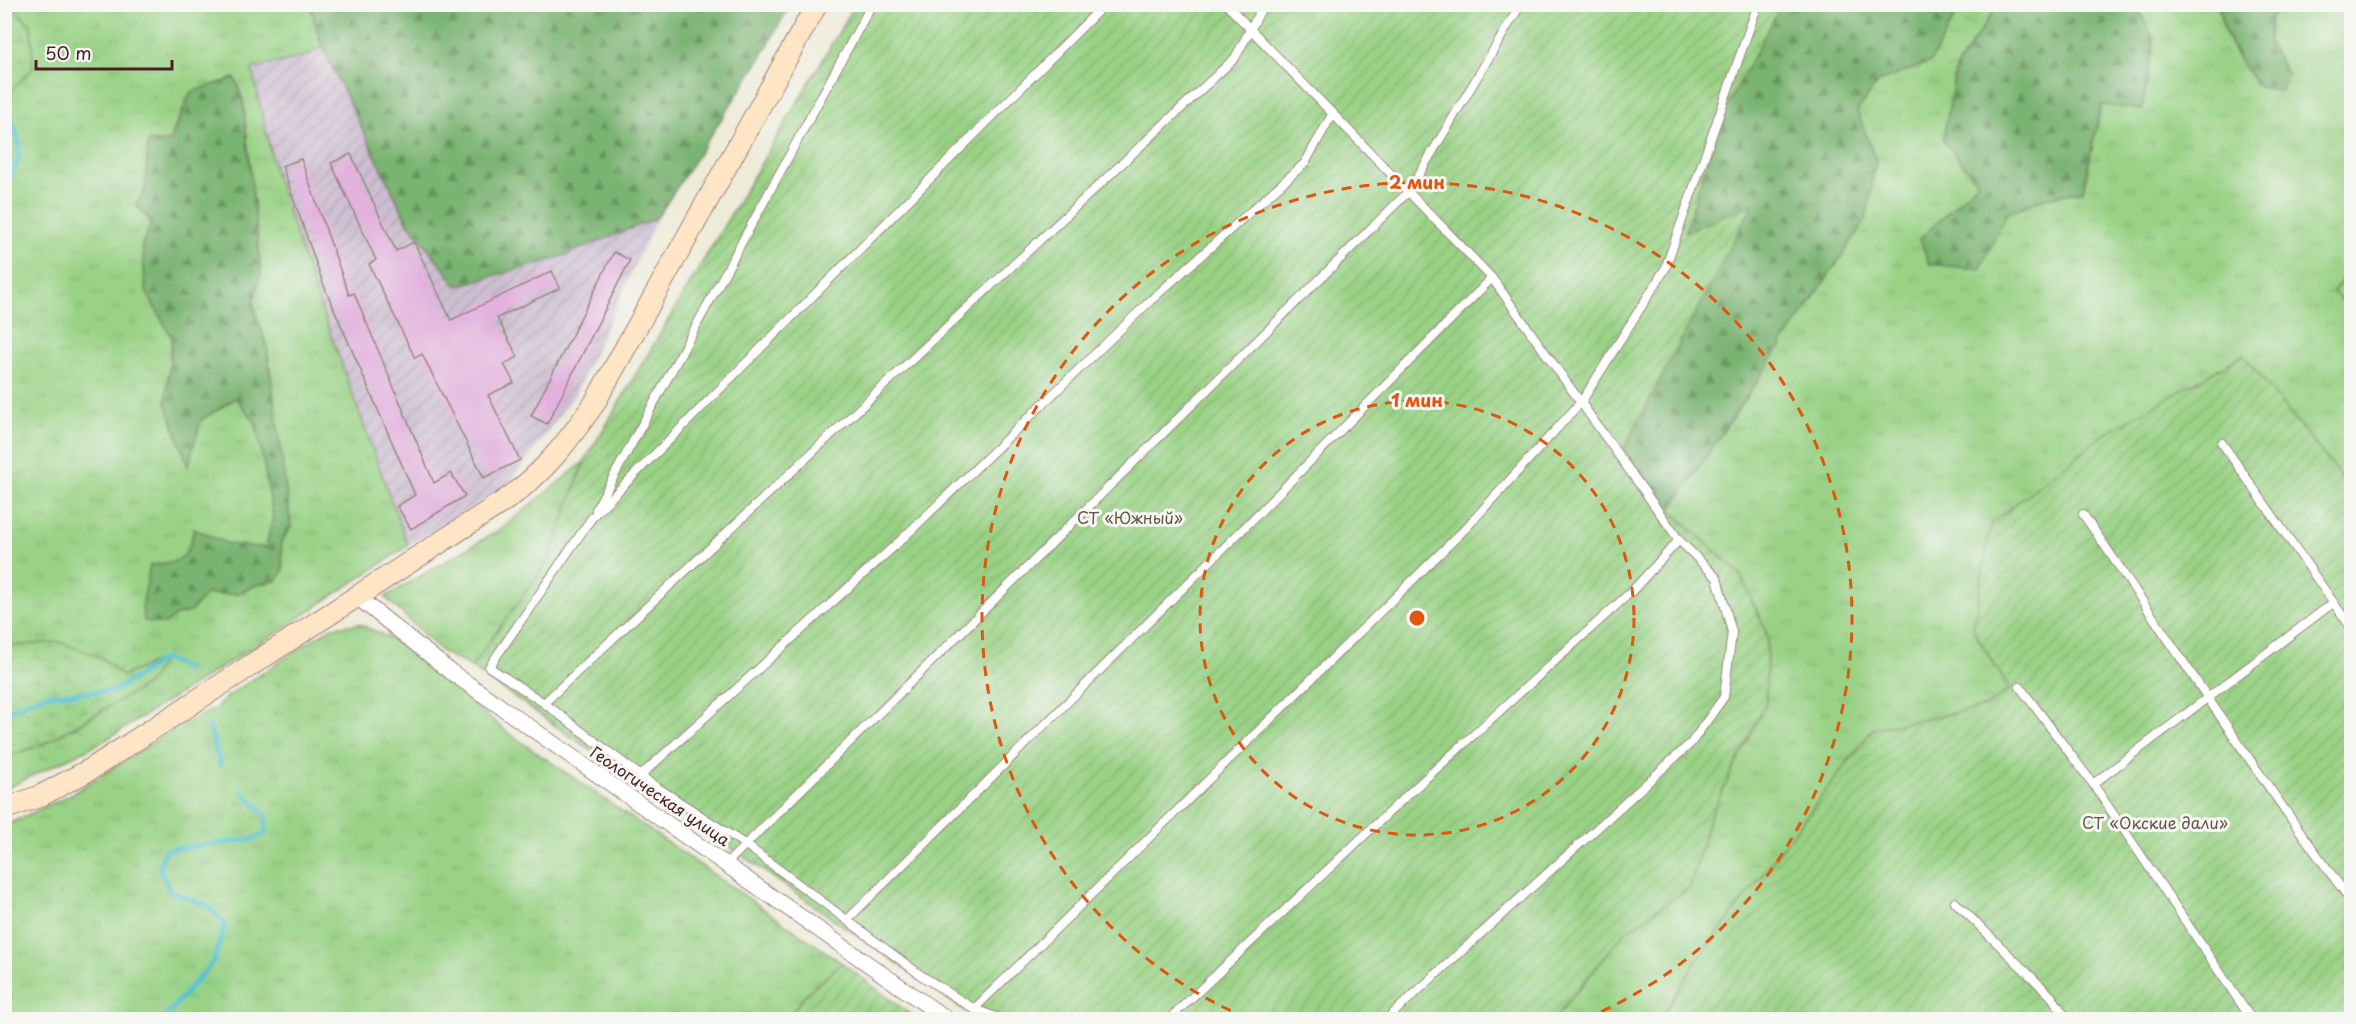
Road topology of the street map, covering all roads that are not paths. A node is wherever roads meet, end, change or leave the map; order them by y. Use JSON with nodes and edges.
{"nodes":[{"id":1,"x":817,"y":4,"type":"edge"},
{"id":2,"x":872,"y":4,"type":"edge"},
{"id":3,"x":1105,"y":4,"type":"edge"},
{"id":4,"x":1226,"y":4,"type":"edge"},
{"id":5,"x":1264,"y":4,"type":"edge"},
{"id":6,"x":1521,"y":4,"type":"edge"},
{"id":7,"x":1758,"y":4,"type":"edge"},
{"id":8,"x":1251,"y":30,"type":"junction"},
{"id":9,"x":1333,"y":113,"type":"junction"},
{"id":10,"x":1409,"y":191,"type":"junction"},
{"id":11,"x":1492,"y":278,"type":"junction"},
{"id":12,"x":1582,"y":401,"type":"junction"},
{"id":13,"x":2222,"y":442,"type":"dead end"},
{"id":14,"x":2083,"y":514,"type":"dead end"},
{"id":15,"x":593,"y":516,"type":"junction"},
{"id":16,"x":1679,"y":540,"type":"junction"},
{"id":17,"x":356,"y":596,"type":"junction"},
{"id":18,"x":2332,"y":603,"type":"junction"},
{"id":19,"x":2352,"y":629,"type":"edge"},
{"id":20,"x":2020,"y":687,"type":"dead end"},
{"id":21,"x":2210,"y":697,"type":"junction"},
{"id":22,"x":544,"y":703,"type":"junction"},
{"id":23,"x":640,"y":776,"type":"junction"},
{"id":24,"x":2093,"y":784,"type":"junction"},
{"id":25,"x":4,"y":809,"type":"edge"},
{"id":26,"x":746,"y":845,"type":"junction"},
{"id":27,"x":726,"y":864,"type":"junction"},
{"id":28,"x":1955,"y":902,"type":"dead end"},
{"id":29,"x":2352,"y":902,"type":"edge"},
{"id":30,"x":848,"y":919,"type":"junction"},
{"id":31,"x":974,"y":1009,"type":"junction"},
{"id":32,"x":948,"y":1020,"type":"edge"},
{"id":33,"x":1004,"y":1020,"type":"edge"},
{"id":34,"x":1168,"y":1020,"type":"edge"},
{"id":35,"x":1382,"y":1020,"type":"edge"},
{"id":36,"x":2068,"y":1020,"type":"edge"},
{"id":37,"x":2252,"y":1020,"type":"edge"}],
"edges":[{"from":1,"to":17,"type":"street"},
{"from":2,"to":15,"type":"lane"},
{"from":3,"to":15,"type":"lane"},
{"from":4,"to":8,"type":"lane"},
{"from":5,"to":8,"type":"lane"},
{"from":6,"to":10,"type":"lane"},
{"from":7,"to":12,"type":"lane"},
{"from":8,"to":9,"type":"lane"},
{"from":8,"to":22,"type":"lane"},
{"from":9,"to":10,"type":"lane"},
{"from":9,"to":23,"type":"lane"},
{"from":10,"to":11,"type":"lane"},
{"from":10,"to":26,"type":"lane"},
{"from":11,"to":12,"type":"lane"},
{"from":11,"to":30,"type":"lane"},
{"from":12,"to":16,"type":"lane"},
{"from":12,"to":31,"type":"lane"},
{"from":13,"to":18,"type":"lane"},
{"from":14,"to":21,"type":"lane"},
{"from":15,"to":22,"type":"lane"},
{"from":16,"to":34,"type":"lane"},
{"from":16,"to":35,"type":"lane"},
{"from":17,"to":25,"type":"street"},
{"from":17,"to":27,"type":"street","name":"Геологическая улица"},
{"from":18,"to":19,"type":"lane"},
{"from":18,"to":21,"type":"lane"},
{"from":20,"to":24,"type":"lane"},
{"from":21,"to":24,"type":"lane"},
{"from":21,"to":29,"type":"lane"},
{"from":22,"to":23,"type":"lane"},
{"from":23,"to":26,"type":"lane"},
{"from":24,"to":37,"type":"lane"},
{"from":26,"to":27,"type":"lane"},
{"from":26,"to":30,"type":"lane"},
{"from":27,"to":32,"type":"street","name":"Геологическая улица"},
{"from":28,"to":36,"type":"lane"},
{"from":30,"to":31,"type":"lane"},
{"from":31,"to":33,"type":"lane"}]}
